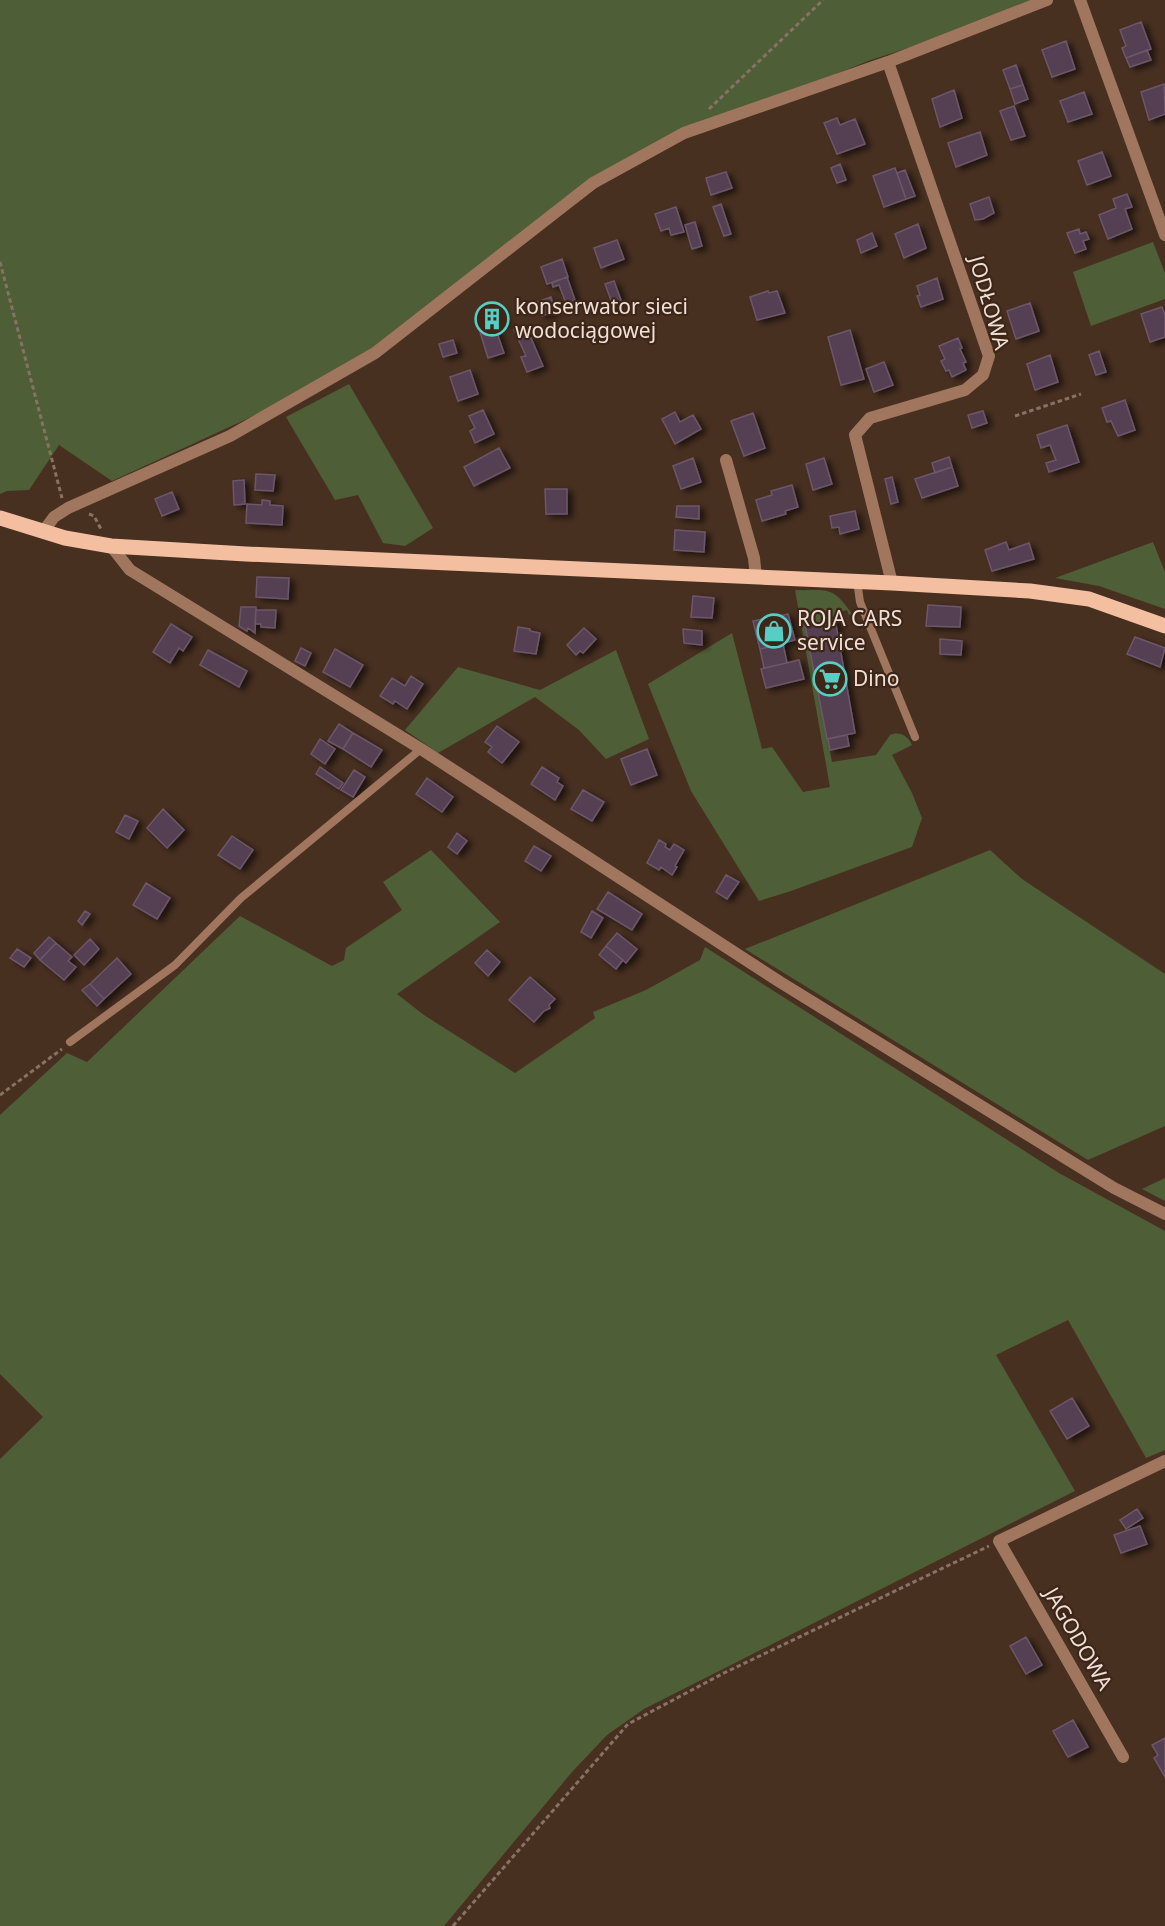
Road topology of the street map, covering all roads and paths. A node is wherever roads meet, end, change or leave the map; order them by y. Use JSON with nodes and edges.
{"nodes":[{"id":1,"x":823,"y":0,"type":"edge"},
{"id":2,"x":1047,"y":0,"type":"edge"},
{"id":3,"x":1080,"y":0,"type":"edge"},
{"id":4,"x":888,"y":62,"type":"junction"},
{"id":5,"x":708,"y":110,"type":"dead end"},
{"id":6,"x":1165,"y":235,"type":"edge"},
{"id":7,"x":0,"y":262,"type":"edge"},
{"id":8,"x":1081,"y":394,"type":"dead end"},
{"id":9,"x":1015,"y":416,"type":"dead end"},
{"id":10,"x":726,"y":460,"type":"dead end"},
{"id":11,"x":68,"y":508,"type":"junction"},
{"id":12,"x":0,"y":518,"type":"edge"},
{"id":13,"x":43,"y":532,"type":"junction"},
{"id":14,"x":111,"y":546,"type":"junction"},
{"id":15,"x":756,"y":577,"type":"junction"},
{"id":16,"x":857,"y":581,"type":"junction"},
{"id":17,"x":892,"y":583,"type":"junction"},
{"id":18,"x":1165,"y":626,"type":"edge"},
{"id":19,"x":915,"y":737,"type":"dead end"},
{"id":20,"x":421,"y":749,"type":"junction"},
{"id":21,"x":70,"y":1042,"type":"joint"},
{"id":22,"x":0,"y":1095,"type":"edge"},
{"id":23,"x":1165,"y":1214,"type":"edge"},
{"id":24,"x":1165,"y":1461,"type":"edge"},
{"id":25,"x":999,"y":1541,"type":"junction"},
{"id":26,"x":1123,"y":1757,"type":"dead end"},
{"id":27,"x":453,"y":1926,"type":"edge"}],
"edges":[{"from":1,"to":5,"type":"path"},
{"from":2,"to":4,"type":"street"},
{"from":3,"to":6,"type":"street"},
{"from":4,"to":11,"type":"street"},
{"from":4,"to":17,"type":"street","name":"JODŁOWA"},
{"from":7,"to":11,"type":"path"},
{"from":8,"to":9,"type":"path"},
{"from":10,"to":15,"type":"street"},
{"from":11,"to":13,"type":"street"},
{"from":11,"to":14,"type":"path"},
{"from":12,"to":13,"type":"main road"},
{"from":13,"to":14,"type":"main road"},
{"from":14,"to":15,"type":"main road"},
{"from":14,"to":20,"type":"street"},
{"from":15,"to":16,"type":"main road"},
{"from":16,"to":17,"type":"main road"},
{"from":16,"to":19,"type":"lane"},
{"from":17,"to":18,"type":"main road"},
{"from":20,"to":21,"type":"lane"},
{"from":20,"to":23,"type":"street"},
{"from":21,"to":22,"type":"path"},
{"from":24,"to":25,"type":"street"},
{"from":25,"to":26,"type":"street","name":"JAGODOWA"},
{"from":25,"to":27,"type":"path"}]}
